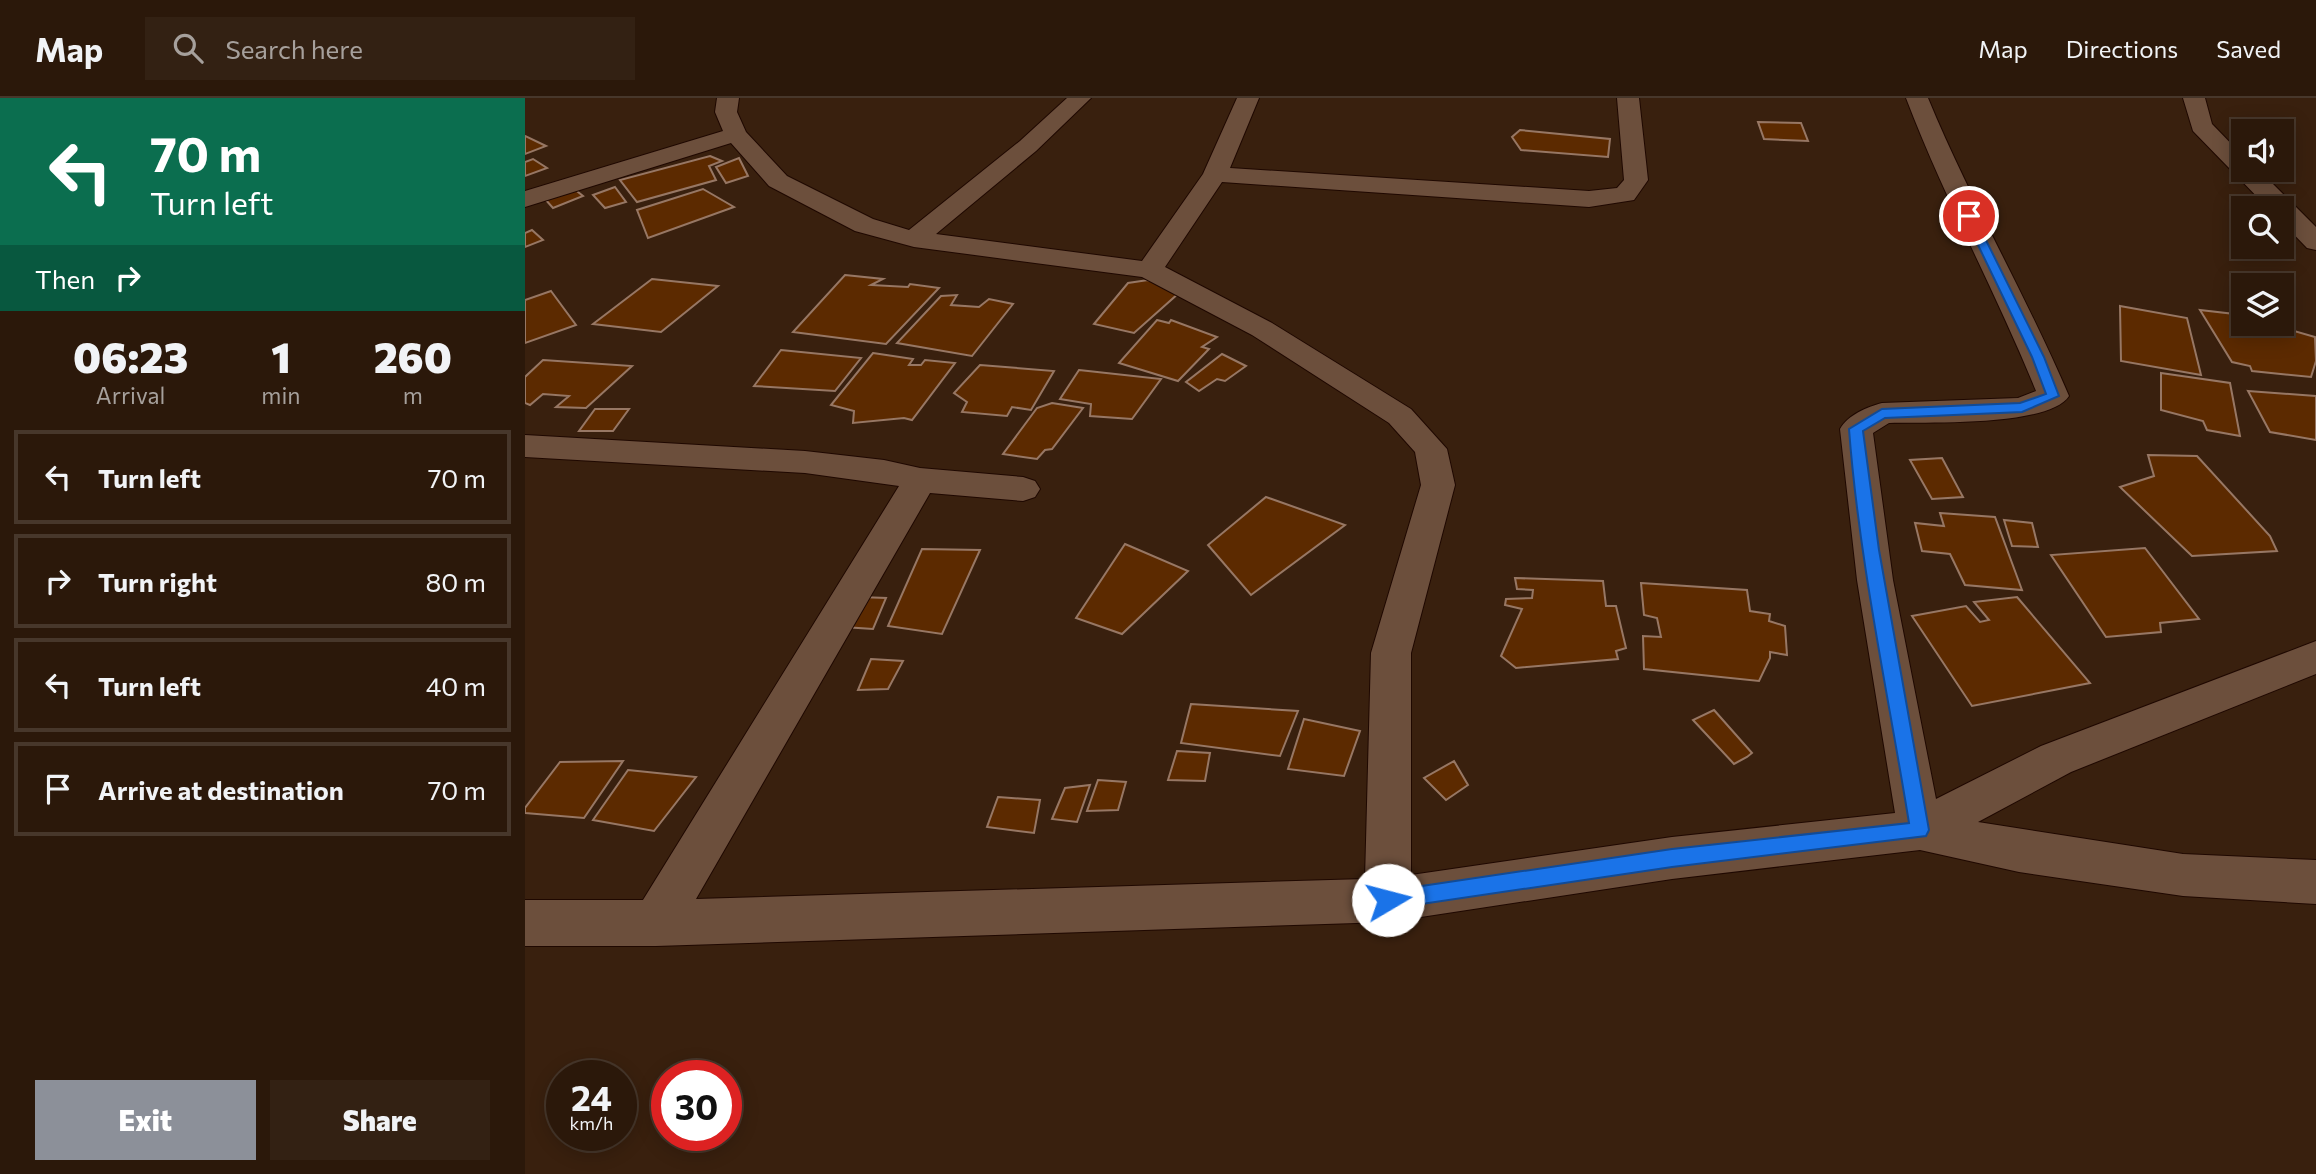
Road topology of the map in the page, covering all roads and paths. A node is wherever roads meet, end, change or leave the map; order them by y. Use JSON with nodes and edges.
{"nodes":[{"id":1,"x":728,"y":98,"type":"edge"},
{"id":2,"x":1080,"y":98,"type":"edge"},
{"id":3,"x":1248,"y":98,"type":"edge"},
{"id":4,"x":1628,"y":98,"type":"edge"},
{"id":5,"x":1917,"y":98,"type":"edge"},
{"id":6,"x":2194,"y":98,"type":"edge"},
{"id":7,"x":737,"y":134,"type":"junction"},
{"id":8,"x":2231,"y":156,"type":"edge"},
{"id":9,"x":1215,"y":174,"type":"junction"},
{"id":10,"x":2257,"y":182,"type":"edge"},
{"id":11,"x":525,"y":199,"type":"edge"},
{"id":12,"x":914,"y":239,"type":"junction"},
{"id":13,"x":2316,"y":242,"type":"edge"},
{"id":14,"x":1149,"y":270,"type":"junction"},
{"id":15,"x":525,"y":446,"type":"edge"},
{"id":16,"x":920,"y":480,"type":"junction"},
{"id":17,"x":1023,"y":489,"type":"dead end"},
{"id":18,"x":2316,"y":657,"type":"edge"},
{"id":19,"x":1920,"y":830,"type":"junction"},
{"id":20,"x":2316,"y":882,"type":"edge"},
{"id":21,"x":1388,"y":900,"type":"junction"},
{"id":22,"x":525,"y":923,"type":"edge"},
{"id":23,"x":656,"y":923,"type":"junction"}],
"edges":[{"from":1,"to":7,"type":"street"},
{"from":2,"to":12,"type":"street"},
{"from":3,"to":9,"type":"street"},
{"from":4,"to":9,"type":"street"},
{"from":5,"to":19,"type":"street"},
{"from":6,"to":8,"type":"street"},
{"from":7,"to":11,"type":"street"},
{"from":7,"to":12,"type":"street"},
{"from":9,"to":14,"type":"street"},
{"from":10,"to":13,"type":"street"},
{"from":12,"to":14,"type":"street"},
{"from":14,"to":21,"type":"street"},
{"from":15,"to":16,"type":"street"},
{"from":16,"to":17,"type":"street"},
{"from":16,"to":23,"type":"street"},
{"from":18,"to":19,"type":"street"},
{"from":19,"to":20,"type":"street"},
{"from":19,"to":21,"type":"street"},
{"from":21,"to":23,"type":"street"},
{"from":22,"to":23,"type":"street"}]}
